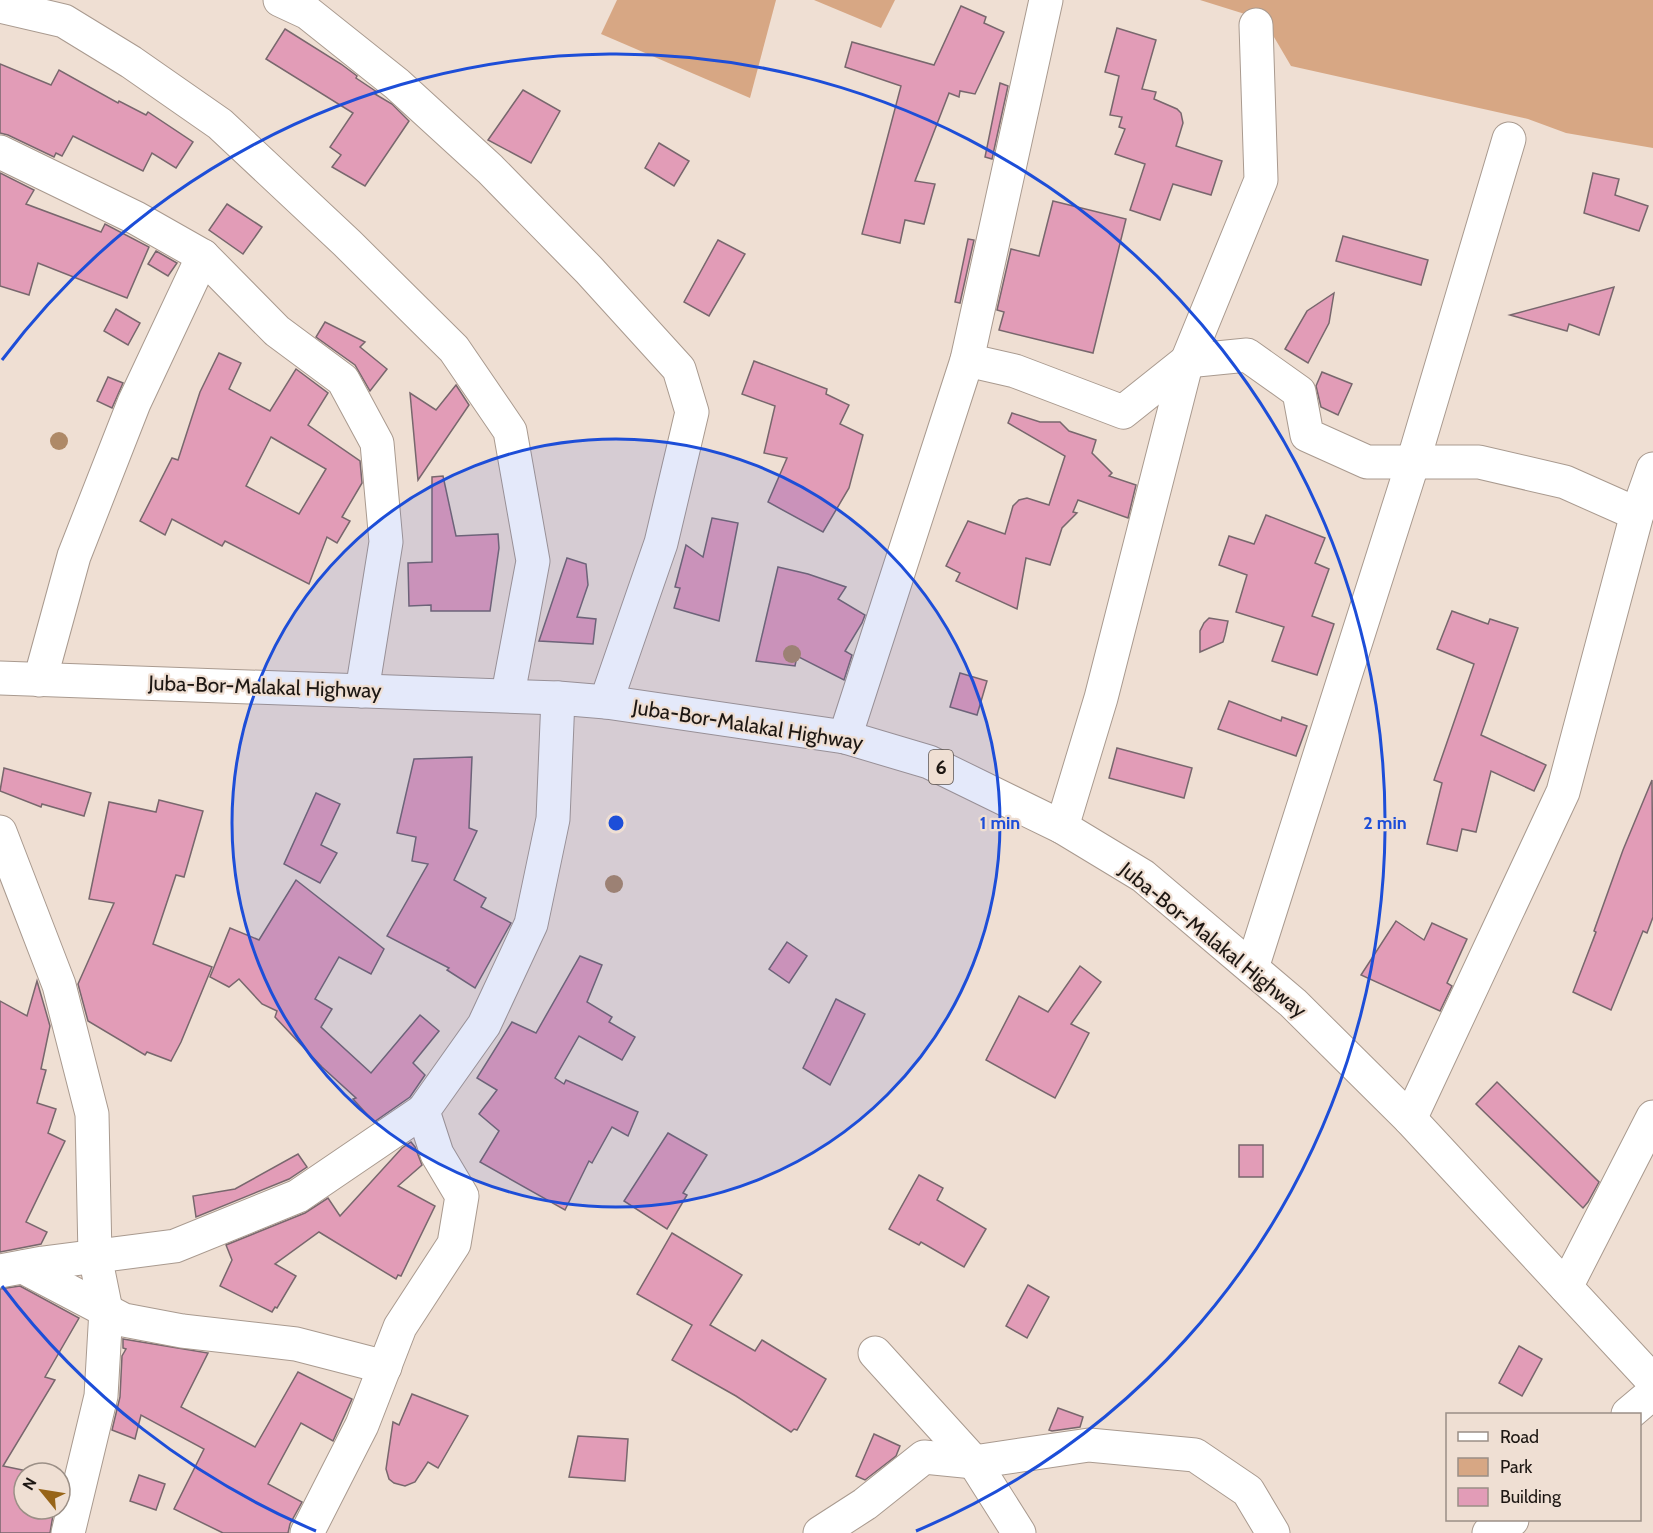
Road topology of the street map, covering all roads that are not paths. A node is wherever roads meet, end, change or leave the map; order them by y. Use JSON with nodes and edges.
{"nodes":[{"id":1,"x":280,"y":0,"type":"edge"},
{"id":2,"x":1046,"y":0,"type":"edge"},
{"id":3,"x":0,"y":6,"type":"edge"},
{"id":4,"x":1256,"y":25,"type":"dead end"},
{"id":5,"x":1509,"y":139,"type":"dead end"},
{"id":6,"x":0,"y":152,"type":"edge"},
{"id":7,"x":203,"y":256,"type":"junction"},
{"id":8,"x":967,"y":360,"type":"junction"},
{"id":9,"x":1187,"y":361,"type":"junction"},
{"id":10,"x":1413,"y":462,"type":"junction"},
{"id":11,"x":1653,"y":469,"type":"edge"},
{"id":12,"x":1637,"y":514,"type":"junction"},
{"id":13,"x":0,"y":678,"type":"edge"},
{"id":14,"x":40,"y":680,"type":"junction"},
{"id":15,"x":0,"y":684,"type":"edge"},
{"id":16,"x":362,"y":691,"type":"junction"},
{"id":17,"x":508,"y":694,"type":"junction"},
{"id":18,"x":558,"y":698,"type":"junction"},
{"id":19,"x":606,"y":702,"type":"junction"},
{"id":20,"x":845,"y":737,"type":"junction"},
{"id":21,"x":1062,"y":827,"type":"junction"},
{"id":22,"x":0,"y":832,"type":"edge"},
{"id":23,"x":1252,"y":968,"type":"junction"},
{"id":24,"x":423,"y":1111,"type":"junction"},
{"id":25,"x":1653,"y":1117,"type":"edge"},
{"id":26,"x":1410,"y":1119,"type":"junction"},
{"id":27,"x":95,"y":1256,"type":"junction"},
{"id":28,"x":11,"y":1269,"type":"edge"},
{"id":29,"x":1566,"y":1287,"type":"junction"},
{"id":30,"x":106,"y":1310,"type":"junction"},
{"id":31,"x":875,"y":1353,"type":"dead end"},
{"id":32,"x":385,"y":1367,"type":"junction"},
{"id":33,"x":1653,"y":1381,"type":"edge"},
{"id":34,"x":1653,"y":1393,"type":"edge"},
{"id":35,"x":1629,"y":1413,"type":"edge"},
{"id":36,"x":974,"y":1462,"type":"junction"},
{"id":37,"x":1510,"y":1521,"type":"edge"},
{"id":38,"x":68,"y":1533,"type":"edge"},
{"id":39,"x":307,"y":1533,"type":"edge"},
{"id":40,"x":820,"y":1533,"type":"edge"},
{"id":41,"x":1019,"y":1533,"type":"edge"},
{"id":42,"x":1273,"y":1533,"type":"edge"},
{"id":43,"x":1489,"y":1533,"type":"edge"}],
"edges":[{"from":1,"to":19,"type":"street"},
{"from":2,"to":8,"type":"street"},
{"from":3,"to":17,"type":"street"},
{"from":4,"to":9,"type":"street"},
{"from":5,"to":10,"type":"street"},
{"from":6,"to":7,"type":"street"},
{"from":7,"to":14,"type":"street"},
{"from":7,"to":16,"type":"street"},
{"from":8,"to":9,"type":"street"},
{"from":8,"to":20,"type":"street"},
{"from":9,"to":10,"type":"street"},
{"from":9,"to":21,"type":"street"},
{"from":10,"to":12,"type":"street"},
{"from":10,"to":23,"type":"street"},
{"from":11,"to":12,"type":"street"},
{"from":12,"to":26,"type":"street"},
{"from":13,"to":14,"type":"street","name":"Juba-Bor-Malakal Highway","number":"6"},
{"from":13,"to":15,"type":"street"},
{"from":14,"to":16,"type":"street","name":"Juba-Bor-Malakal Highway","number":"6"},
{"from":16,"to":17,"type":"street","name":"Juba-Bor-Malakal Highway","number":"6"},
{"from":17,"to":18,"type":"street","name":"Juba-Bor-Malakal Highway","number":"6"},
{"from":18,"to":19,"type":"street","name":"Juba-Bor-Malakal Highway","number":"6"},
{"from":18,"to":24,"type":"street"},
{"from":19,"to":20,"type":"street","name":"Juba-Bor-Malakal Highway","number":"6"},
{"from":20,"to":21,"type":"street","name":"Juba-Bor-Malakal Highway","number":"6"},
{"from":21,"to":23,"type":"street","name":"Juba-Bor-Malakal Highway","number":"6"},
{"from":22,"to":27,"type":"street"},
{"from":23,"to":26,"type":"street","name":"Juba-Bor-Malakal Highway","number":"6"},
{"from":24,"to":27,"type":"street"},
{"from":24,"to":32,"type":"street"},
{"from":25,"to":29,"type":"street"},
{"from":26,"to":29,"type":"street","name":"Juba-Bor-Malakal Highway","number":"6"},
{"from":27,"to":28,"type":"street"},
{"from":27,"to":30,"type":"street"},
{"from":28,"to":30,"type":"street"},
{"from":29,"to":33,"type":"street","name":"Juba-Bor-Malakal Highway","number":"6"},
{"from":30,"to":32,"type":"street"},
{"from":30,"to":38,"type":"street"},
{"from":31,"to":36,"type":"street"},
{"from":32,"to":39,"type":"street"},
{"from":34,"to":35,"type":"street"},
{"from":36,"to":40,"type":"street"},
{"from":36,"to":41,"type":"street"},
{"from":36,"to":42,"type":"street"},
{"from":37,"to":43,"type":"street"}]}
